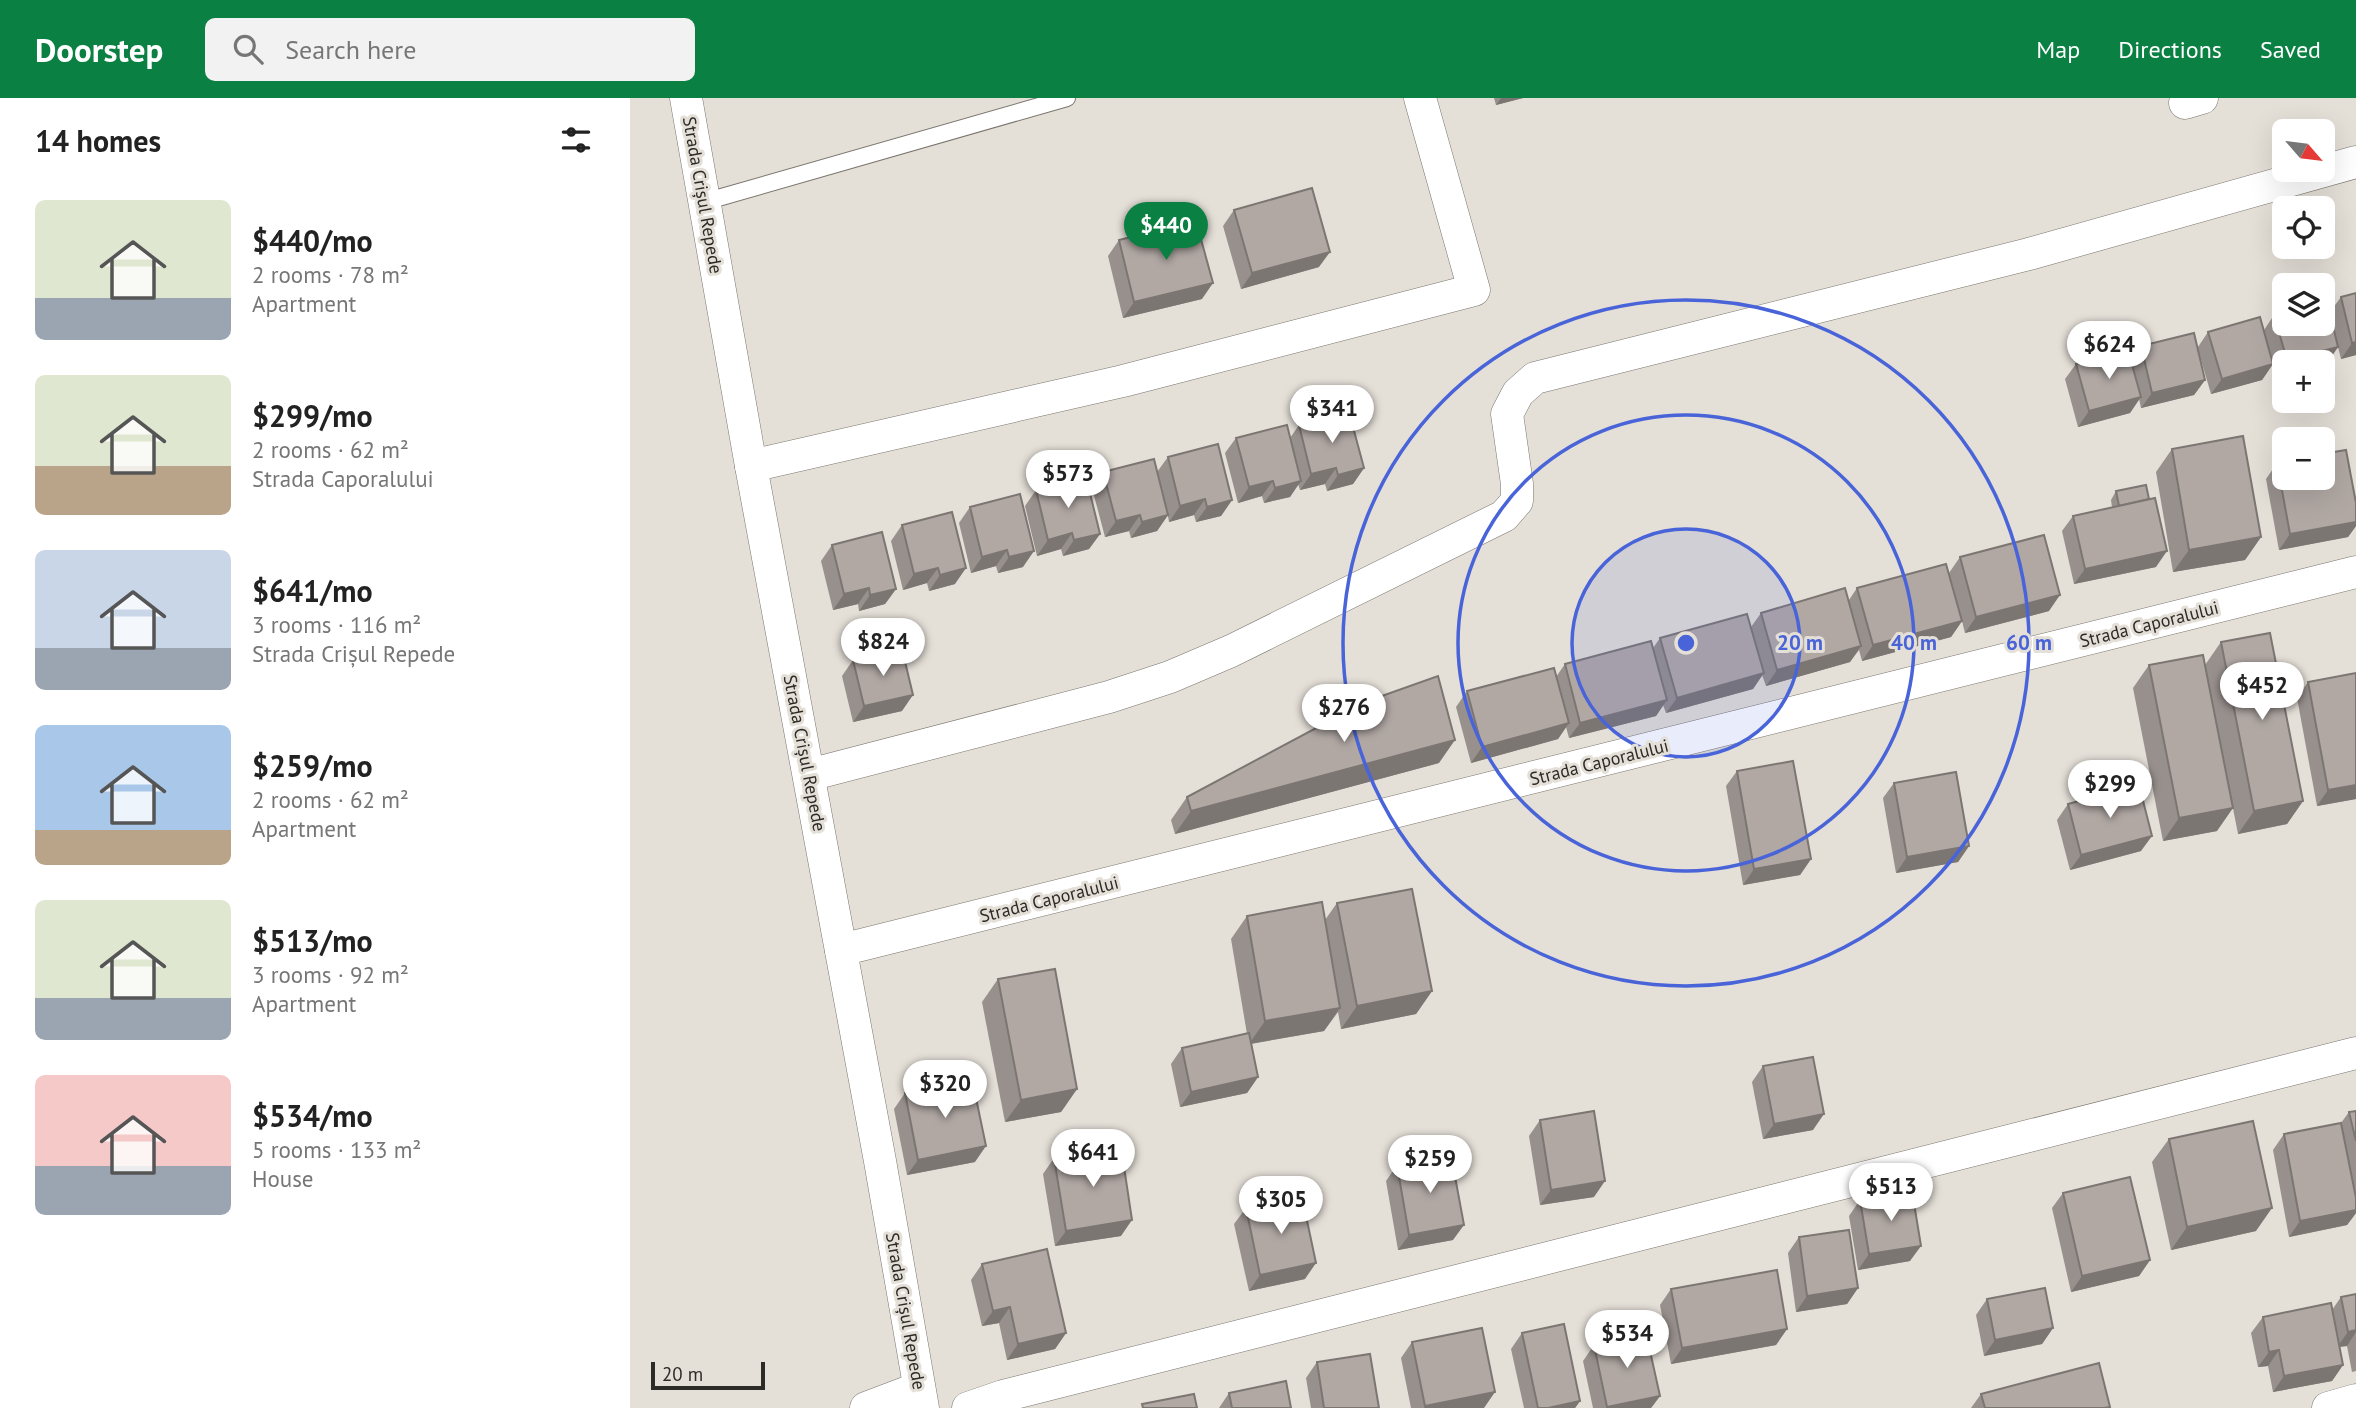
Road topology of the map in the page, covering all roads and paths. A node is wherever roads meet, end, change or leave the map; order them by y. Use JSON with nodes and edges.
{"nodes":[{"id":1,"x":686,"y":98,"type":"edge"},
{"id":2,"x":1067,"y":98,"type":"edge"},
{"id":3,"x":1420,"y":98,"type":"edge"},
{"id":4,"x":2356,"y":162,"type":"edge"},
{"id":5,"x":704,"y":202,"type":"junction"},
{"id":6,"x":751,"y":466,"type":"junction"},
{"id":7,"x":2356,"y":572,"type":"edge"},
{"id":8,"x":809,"y":775,"type":"junction"},
{"id":9,"x":841,"y":950,"type":"junction"},
{"id":10,"x":2356,"y":1053,"type":"edge"},
{"id":11,"x":921,"y":1398,"type":"edge"},
{"id":12,"x":2356,"y":1400,"type":"edge"},
{"id":13,"x":866,"y":1408,"type":"edge"},
{"id":14,"x":968,"y":1408,"type":"edge"},
{"id":15,"x":2328,"y":1408,"type":"edge"}],
"edges":[{"from":1,"to":5,"type":"street","name":"Strada Crișul Repede"},
{"from":2,"to":5,"type":"lane"},
{"from":3,"to":6,"type":"street"},
{"from":4,"to":8,"type":"street"},
{"from":5,"to":6,"type":"street","name":"Strada Crișul Repede"},
{"from":6,"to":8,"type":"street","name":"Strada Crișul Repede"},
{"from":7,"to":9,"type":"street","name":"Strada Caporalului"},
{"from":8,"to":9,"type":"street","name":"Strada Crișul Repede"},
{"from":9,"to":11,"type":"street","name":"Strada Crișul Repede"},
{"from":10,"to":14,"type":"street"},
{"from":11,"to":13,"type":"street"},
{"from":12,"to":15,"type":"street"}]}
